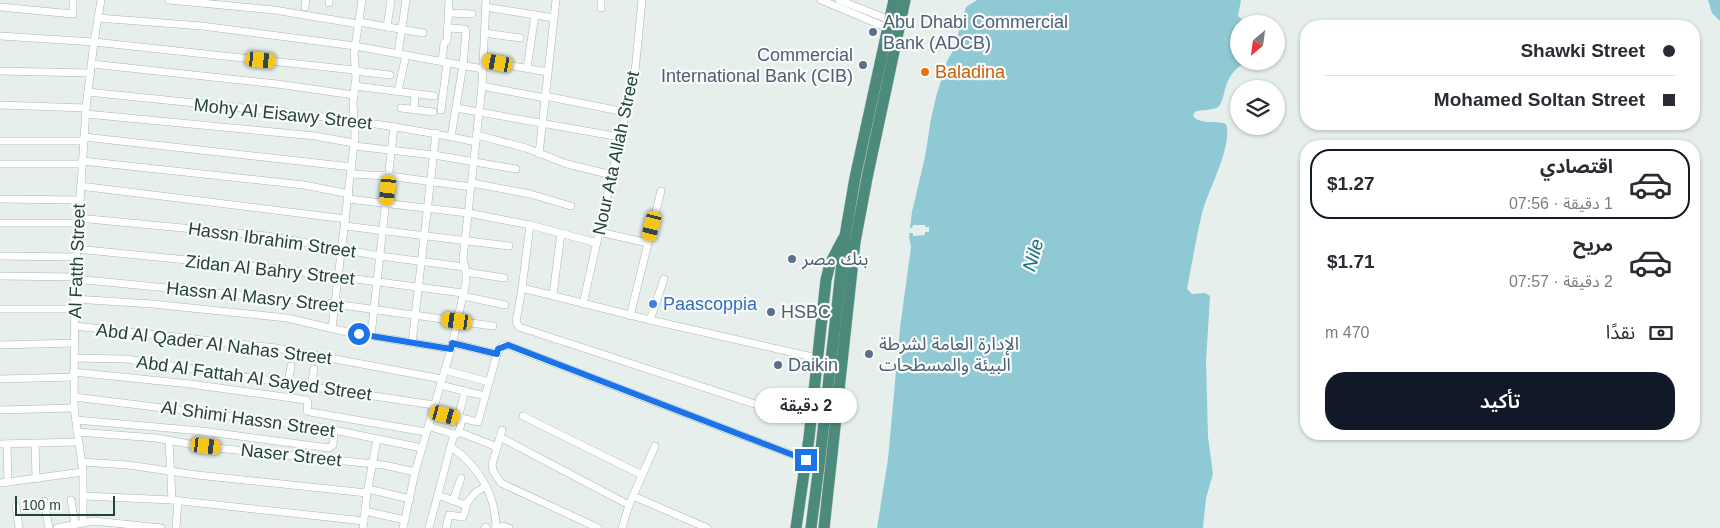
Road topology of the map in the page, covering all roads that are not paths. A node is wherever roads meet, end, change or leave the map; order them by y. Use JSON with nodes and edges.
{"nodes":[{"id":1,"x":73,"y":0,"type":"edge"},
{"id":2,"x":101,"y":0,"type":"edge"},
{"id":3,"x":169,"y":0,"type":"edge"},
{"id":4,"x":362,"y":0,"type":"edge"},
{"id":5,"x":391,"y":0,"type":"edge"},
{"id":6,"x":406,"y":0,"type":"edge"},
{"id":7,"x":449,"y":0,"type":"edge"},
{"id":8,"x":556,"y":0,"type":"edge"},
{"id":9,"x":601,"y":0,"type":"edge"},
{"id":10,"x":642,"y":0,"type":"edge"},
{"id":11,"x":821,"y":0,"type":"edge"},
{"id":12,"x":839,"y":0,"type":"edge"},
{"id":13,"x":894,"y":0,"type":"edge"},
{"id":14,"x":905,"y":0,"type":"edge"},
{"id":15,"x":485,"y":4,"type":"edge"},
{"id":16,"x":0,"y":8,"type":"edge"},
{"id":17,"x":601,"y":8,"type":"dead end"},
{"id":18,"x":448,"y":13,"type":"junction"},
{"id":19,"x":472,"y":14,"type":"dead end"},
{"id":20,"x":535,"y":15,"type":"junction"},
{"id":21,"x":98,"y":18,"type":"junction"},
{"id":22,"x":554,"y":18,"type":"junction"},
{"id":23,"x":359,"y":23,"type":"junction"},
{"id":24,"x":889,"y":24,"type":"junction"},
{"id":25,"x":388,"y":27,"type":"junction"},
{"id":26,"x":448,"y":28,"type":"junction"},
{"id":27,"x":401,"y":30,"type":"junction"},
{"id":28,"x":484,"y":33,"type":"junction"},
{"id":29,"x":423,"y":34,"type":"dead end"},
{"id":30,"x":0,"y":36,"type":"edge"},
{"id":31,"x":520,"y":38,"type":"dead end"},
{"id":32,"x":94,"y":42,"type":"junction"},
{"id":33,"x":355,"y":46,"type":"junction"},
{"id":34,"x":398,"y":54,"type":"junction"},
{"id":35,"x":406,"y":55,"type":"junction"},
{"id":36,"x":483,"y":61,"type":"junction"},
{"id":37,"x":444,"y":62,"type":"junction"},
{"id":38,"x":92,"y":64,"type":"junction"},
{"id":39,"x":463,"y":65,"type":"junction"},
{"id":40,"x":527,"y":68,"type":"junction"},
{"id":41,"x":483,"y":69,"type":"junction"},
{"id":42,"x":0,"y":71,"type":"edge"},
{"id":43,"x":354,"y":71,"type":"junction"},
{"id":44,"x":548,"y":72,"type":"junction"},
{"id":45,"x":91,"y":73,"type":"junction"},
{"id":46,"x":390,"y":75,"type":"dead end"},
{"id":47,"x":355,"y":86,"type":"junction"},
{"id":48,"x":482,"y":86,"type":"junction"},
{"id":49,"x":398,"y":91,"type":"junction"},
{"id":50,"x":88,"y":92,"type":"junction"},
{"id":51,"x":415,"y":94,"type":"junction"},
{"id":52,"x":354,"y":95,"type":"junction"},
{"id":53,"x":434,"y":96,"type":"dead end"},
{"id":54,"x":545,"y":97,"type":"junction"},
{"id":55,"x":0,"y":105,"type":"edge"},
{"id":56,"x":401,"y":108,"type":"dead end"},
{"id":57,"x":456,"y":108,"type":"junction"},
{"id":58,"x":414,"y":110,"type":"junction"},
{"id":59,"x":441,"y":110,"type":"dead end"},
{"id":60,"x":86,"y":111,"type":"junction"},
{"id":61,"x":432,"y":112,"type":"dead end"},
{"id":62,"x":480,"y":112,"type":"junction"},
{"id":63,"x":625,"y":112,"type":"junction"},
{"id":64,"x":354,"y":121,"type":"junction"},
{"id":65,"x":542,"y":122,"type":"junction"},
{"id":66,"x":394,"y":126,"type":"junction"},
{"id":67,"x":436,"y":134,"type":"junction"},
{"id":68,"x":451,"y":136,"type":"junction"},
{"id":69,"x":620,"y":137,"type":"junction"},
{"id":70,"x":84,"y":139,"type":"junction"},
{"id":71,"x":477,"y":139,"type":"junction"},
{"id":72,"x":0,"y":141,"type":"edge"},
{"id":73,"x":354,"y":145,"type":"junction"},
{"id":74,"x":392,"y":150,"type":"junction"},
{"id":75,"x":539,"y":154,"type":"junction"},
{"id":76,"x":434,"y":155,"type":"junction"},
{"id":77,"x":82,"y":162,"type":"junction"},
{"id":78,"x":474,"y":162,"type":"junction"},
{"id":79,"x":0,"y":164,"type":"edge"},
{"id":80,"x":351,"y":170,"type":"junction"},
{"id":81,"x":516,"y":170,"type":"dead end"},
{"id":82,"x":612,"y":175,"type":"junction"},
{"id":83,"x":389,"y":176,"type":"junction"},
{"id":84,"x":431,"y":182,"type":"junction"},
{"id":85,"x":471,"y":185,"type":"junction"},
{"id":86,"x":80,"y":186,"type":"junction"},
{"id":87,"x":661,"y":191,"type":"dead end"},
{"id":88,"x":348,"y":196,"type":"junction"},
{"id":89,"x":0,"y":199,"type":"edge"},
{"id":90,"x":79,"y":200,"type":"junction"},
{"id":91,"x":386,"y":204,"type":"junction"},
{"id":92,"x":570,"y":206,"type":"dead end"},
{"id":93,"x":428,"y":208,"type":"junction"},
{"id":94,"x":468,"y":213,"type":"junction"},
{"id":95,"x":78,"y":220,"type":"junction"},
{"id":96,"x":345,"y":222,"type":"junction"},
{"id":97,"x":0,"y":223,"type":"edge"},
{"id":98,"x":530,"y":225,"type":"junction"},
{"id":99,"x":383,"y":230,"type":"junction"},
{"id":100,"x":599,"y":232,"type":"junction"},
{"id":101,"x":561,"y":233,"type":"junction"},
{"id":102,"x":424,"y":235,"type":"junction"},
{"id":103,"x":845,"y":236,"type":"junction"},
{"id":104,"x":465,"y":240,"type":"junction"},
{"id":105,"x":597,"y":243,"type":"junction"},
{"id":106,"x":648,"y":243,"type":"junction"},
{"id":107,"x":509,"y":246,"type":"dead end"},
{"id":108,"x":342,"y":249,"type":"junction"},
{"id":109,"x":76,"y":253,"type":"junction"},
{"id":110,"x":0,"y":256,"type":"edge"},
{"id":111,"x":380,"y":256,"type":"junction"},
{"id":112,"x":421,"y":261,"type":"junction"},
{"id":113,"x":465,"y":269,"type":"junction"},
{"id":114,"x":0,"y":276,"type":"edge"},
{"id":115,"x":338,"y":277,"type":"junction"},
{"id":116,"x":75,"y":278,"type":"junction"},
{"id":117,"x":504,"y":278,"type":"dead end"},
{"id":118,"x":664,"y":278,"type":"dead end"},
{"id":119,"x":378,"y":282,"type":"junction"},
{"id":120,"x":418,"y":287,"type":"junction"},
{"id":121,"x":522,"y":288,"type":"junction"},
{"id":122,"x":463,"y":294,"type":"junction"},
{"id":123,"x":553,"y":296,"type":"junction"},
{"id":124,"x":74,"y":299,"type":"junction"},
{"id":125,"x":334,"y":304,"type":"junction"},
{"id":126,"x":583,"y":304,"type":"junction"},
{"id":127,"x":505,"y":305,"type":"dead end"},
{"id":128,"x":0,"y":309,"type":"edge"},
{"id":129,"x":74,"y":309,"type":"junction"},
{"id":130,"x":374,"y":309,"type":"junction"},
{"id":131,"x":415,"y":315,"type":"junction"},
{"id":132,"x":630,"y":316,"type":"junction"},
{"id":133,"x":650,"y":320,"type":"junction"},
{"id":134,"x":457,"y":321,"type":"junction"},
{"id":135,"x":74,"y":326,"type":"junction"},
{"id":136,"x":494,"y":326,"type":"dead end"},
{"id":137,"x":332,"y":328,"type":"junction"},
{"id":138,"x":371,"y":336,"type":"junction"},
{"id":139,"x":74,"y":343,"type":"junction"},
{"id":140,"x":412,"y":343,"type":"junction"},
{"id":141,"x":0,"y":345,"type":"edge"},
{"id":142,"x":451,"y":346,"type":"junction"},
{"id":143,"x":497,"y":354,"type":"junction"},
{"id":144,"x":74,"y":358,"type":"junction"},
{"id":145,"x":818,"y":358,"type":"junction"},
{"id":146,"x":291,"y":366,"type":"dead end"},
{"id":147,"x":314,"y":369,"type":"dead end"},
{"id":148,"x":444,"y":370,"type":"junction"},
{"id":149,"x":73,"y":374,"type":"junction"},
{"id":150,"x":0,"y":379,"type":"edge"},
{"id":151,"x":288,"y":382,"type":"junction"},
{"id":152,"x":441,"y":382,"type":"junction"},
{"id":153,"x":489,"y":382,"type":"junction"},
{"id":154,"x":311,"y":386,"type":"junction"},
{"id":155,"x":465,"y":391,"type":"junction"},
{"id":156,"x":485,"y":396,"type":"junction"},
{"id":157,"x":74,"y":397,"type":"junction"},
{"id":158,"x":74,"y":408,"type":"junction"},
{"id":159,"x":433,"y":408,"type":"junction"},
{"id":160,"x":0,"y":410,"type":"edge"},
{"id":161,"x":523,"y":416,"type":"dead end"},
{"id":162,"x":460,"y":419,"type":"junction"},
{"id":163,"x":76,"y":420,"type":"junction"},
{"id":164,"x":810,"y":422,"type":"junction"},
{"id":165,"x":427,"y":429,"type":"junction"},
{"id":166,"x":334,"y":430,"type":"junction"},
{"id":167,"x":77,"y":432,"type":"junction"},
{"id":168,"x":456,"y":433,"type":"junction"},
{"id":169,"x":808,"y":438,"type":"junction"},
{"id":170,"x":377,"y":439,"type":"junction"},
{"id":171,"x":169,"y":440,"type":"junction"},
{"id":172,"x":79,"y":442,"type":"junction"},
{"id":173,"x":35,"y":443,"type":"junction"},
{"id":174,"x":3,"y":444,"type":"edge"},
{"id":175,"x":655,"y":446,"type":"dead end"},
{"id":176,"x":451,"y":447,"type":"junction"},
{"id":177,"x":497,"y":447,"type":"junction"},
{"id":178,"x":422,"y":448,"type":"junction"},
{"id":179,"x":820,"y":458,"type":"junction"},
{"id":180,"x":806,"y":460,"type":"junction"},
{"id":181,"x":81,"y":462,"type":"junction"},
{"id":182,"x":374,"y":464,"type":"junction"},
{"id":183,"x":83,"y":472,"type":"junction"},
{"id":184,"x":171,"y":472,"type":"junction"},
{"id":185,"x":415,"y":472,"type":"junction"},
{"id":186,"x":642,"y":475,"type":"junction"},
{"id":187,"x":461,"y":478,"type":"dead end"},
{"id":188,"x":496,"y":478,"type":"junction"},
{"id":189,"x":36,"y":479,"type":"junction"},
{"id":190,"x":8,"y":482,"type":"junction"},
{"id":191,"x":0,"y":483,"type":"edge"},
{"id":192,"x":487,"y":488,"type":"junction"},
{"id":193,"x":368,"y":491,"type":"junction"},
{"id":194,"x":438,"y":495,"type":"junction"},
{"id":195,"x":83,"y":496,"type":"junction"},
{"id":196,"x":633,"y":496,"type":"junction"},
{"id":197,"x":410,"y":499,"type":"junction"},
{"id":198,"x":71,"y":500,"type":"dead end"},
{"id":199,"x":453,"y":500,"type":"junction"},
{"id":200,"x":44,"y":501,"type":"dead end"},
{"id":201,"x":175,"y":501,"type":"junction"},
{"id":202,"x":467,"y":504,"type":"junction"},
{"id":203,"x":629,"y":505,"type":"junction"},
{"id":204,"x":16,"y":506,"type":"dead end"},
{"id":205,"x":365,"y":511,"type":"junction"},
{"id":206,"x":405,"y":520,"type":"junction"},
{"id":207,"x":83,"y":522,"type":"junction"},
{"id":208,"x":75,"y":524,"type":"junction"},
{"id":209,"x":364,"y":524,"type":"edge"},
{"id":210,"x":66,"y":527,"type":"edge"},
{"id":211,"x":19,"y":528,"type":"edge"},
{"id":212,"x":49,"y":528,"type":"edge"},
{"id":213,"x":56,"y":528,"type":"edge"},
{"id":214,"x":161,"y":528,"type":"edge"},
{"id":215,"x":176,"y":528,"type":"edge"},
{"id":216,"x":404,"y":528,"type":"edge"},
{"id":217,"x":429,"y":528,"type":"edge"},
{"id":218,"x":446,"y":528,"type":"edge"},
{"id":219,"x":496,"y":528,"type":"edge"},
{"id":220,"x":508,"y":528,"type":"edge"},
{"id":221,"x":598,"y":528,"type":"edge"},
{"id":222,"x":622,"y":528,"type":"edge"},
{"id":223,"x":707,"y":528,"type":"edge"},
{"id":224,"x":796,"y":528,"type":"edge"},
{"id":225,"x":810,"y":528,"type":"edge"},
{"id":226,"x":824,"y":528,"type":"edge"}],
"edges":[{"from":1,"to":16,"type":"street"},
{"from":2,"to":21,"type":"street","name":"Al Fatth Street"},
{"from":3,"to":23,"type":"street"},
{"from":4,"to":23,"type":"street"},
{"from":5,"to":25,"type":"street"},
{"from":6,"to":27,"type":"street"},
{"from":7,"to":18,"type":"street"},
{"from":8,"to":22,"type":"street"},
{"from":9,"to":17,"type":"street"},
{"from":10,"to":63,"type":"street","name":"Nour Ata Allah Street"},
{"from":11,"to":24,"type":"street"},
{"from":12,"to":24,"type":"street"},
{"from":13,"to":24,"type":"highway"},
{"from":14,"to":226,"type":"highway"},
{"from":15,"to":20,"type":"street"},
{"from":15,"to":28,"type":"street"},
{"from":18,"to":19,"type":"street"},
{"from":18,"to":26,"type":"street"},
{"from":20,"to":22,"type":"street"},
{"from":20,"to":40,"type":"street"},
{"from":21,"to":32,"type":"street","name":"Al Fatth Street"},
{"from":21,"to":33,"type":"street"},
{"from":22,"to":44,"type":"street"},
{"from":23,"to":25,"type":"street"},
{"from":23,"to":33,"type":"street"},
{"from":24,"to":103,"type":"highway"},
{"from":25,"to":27,"type":"street"},
{"from":26,"to":37,"type":"street"},
{"from":26,"to":39,"type":"street"},
{"from":27,"to":29,"type":"street"},
{"from":27,"to":34,"type":"street"},
{"from":28,"to":31,"type":"street"},
{"from":28,"to":36,"type":"street"},
{"from":30,"to":32,"type":"street"},
{"from":32,"to":38,"type":"street","name":"Al Fatth Street"},
{"from":32,"to":43,"type":"street"},
{"from":33,"to":34,"type":"street"},
{"from":33,"to":43,"type":"street"},
{"from":34,"to":35,"type":"street"},
{"from":35,"to":37,"type":"street"},
{"from":35,"to":49,"type":"street"},
{"from":36,"to":40,"type":"street"},
{"from":36,"to":41,"type":"street"},
{"from":37,"to":39,"type":"street"},
{"from":37,"to":59,"type":"street"},
{"from":38,"to":45,"type":"street","name":"Al Fatth Street"},
{"from":38,"to":52,"type":"street"},
{"from":39,"to":41,"type":"street"},
{"from":39,"to":57,"type":"street"},
{"from":40,"to":44,"type":"street"},
{"from":41,"to":48,"type":"street"},
{"from":42,"to":45,"type":"street"},
{"from":43,"to":46,"type":"street"},
{"from":43,"to":47,"type":"street"},
{"from":44,"to":54,"type":"street"},
{"from":45,"to":50,"type":"street","name":"Al Fatth Street"},
{"from":47,"to":49,"type":"street"},
{"from":47,"to":52,"type":"street"},
{"from":48,"to":54,"type":"street"},
{"from":48,"to":62,"type":"street"},
{"from":49,"to":51,"type":"street"},
{"from":50,"to":60,"type":"street","name":"Al Fatth Street"},
{"from":50,"to":64,"type":"street","name":"Mohy Al Eisawy Street"},
{"from":51,"to":53,"type":"street"},
{"from":51,"to":58,"type":"street"},
{"from":52,"to":64,"type":"street"},
{"from":54,"to":63,"type":"street"},
{"from":54,"to":65,"type":"street"},
{"from":55,"to":60,"type":"street"},
{"from":56,"to":58,"type":"street"},
{"from":57,"to":62,"type":"street"},
{"from":57,"to":68,"type":"street"},
{"from":58,"to":61,"type":"street"},
{"from":60,"to":70,"type":"street","name":"Al Fatth Street"},
{"from":60,"to":73,"type":"street"},
{"from":62,"to":65,"type":"street"},
{"from":62,"to":71,"type":"street"},
{"from":63,"to":69,"type":"street","name":"Nour Ata Allah Street"},
{"from":64,"to":66,"type":"street","name":"Mohy Al Eisawy Street"},
{"from":64,"to":73,"type":"street"},
{"from":65,"to":69,"type":"street"},
{"from":65,"to":75,"type":"street"},
{"from":66,"to":67,"type":"street","name":"Mohy Al Eisawy Street"},
{"from":66,"to":74,"type":"street"},
{"from":67,"to":68,"type":"street","name":"Mohy Al Eisawy Street"},
{"from":67,"to":76,"type":"street"},
{"from":68,"to":71,"type":"street","name":"Mohy Al Eisawy Street"},
{"from":69,"to":82,"type":"street","name":"Nour Ata Allah Street"},
{"from":70,"to":72,"type":"street"},
{"from":70,"to":77,"type":"street","name":"Al Fatth Street"},
{"from":70,"to":80,"type":"street"},
{"from":71,"to":75,"type":"street","name":"Mohy Al Eisawy Street"},
{"from":71,"to":78,"type":"street"},
{"from":73,"to":74,"type":"street"},
{"from":73,"to":80,"type":"street"},
{"from":74,"to":76,"type":"street"},
{"from":74,"to":83,"type":"street"},
{"from":75,"to":82,"type":"street","name":"Mohy Al Eisawy Street"},
{"from":76,"to":78,"type":"street"},
{"from":76,"to":84,"type":"street"},
{"from":77,"to":79,"type":"street"},
{"from":77,"to":86,"type":"street","name":"Al Fatth Street"},
{"from":77,"to":88,"type":"street"},
{"from":78,"to":81,"type":"street"},
{"from":78,"to":85,"type":"street"},
{"from":80,"to":83,"type":"street"},
{"from":80,"to":88,"type":"street"},
{"from":82,"to":100,"type":"street","name":"Nour Ata Allah Street"},
{"from":83,"to":84,"type":"street"},
{"from":83,"to":91,"type":"street"},
{"from":84,"to":85,"type":"street"},
{"from":84,"to":93,"type":"street"},
{"from":85,"to":92,"type":"street"},
{"from":85,"to":94,"type":"street"},
{"from":86,"to":90,"type":"street","name":"Al Fatth Street"},
{"from":86,"to":96,"type":"street"},
{"from":87,"to":106,"type":"street"},
{"from":88,"to":91,"type":"street"},
{"from":88,"to":96,"type":"street"},
{"from":89,"to":90,"type":"street"},
{"from":90,"to":95,"type":"street","name":"Al Fatth Street"},
{"from":91,"to":93,"type":"street"},
{"from":91,"to":99,"type":"street"},
{"from":93,"to":94,"type":"street"},
{"from":93,"to":102,"type":"street"},
{"from":94,"to":98,"type":"street"},
{"from":94,"to":104,"type":"street"},
{"from":95,"to":97,"type":"street","name":"Hassn Ibrahim Street"},
{"from":95,"to":108,"type":"street","name":"Hassn Ibrahim Street"},
{"from":95,"to":109,"type":"street","name":"Al Fatth Street"},
{"from":96,"to":99,"type":"street"},
{"from":96,"to":108,"type":"street"},
{"from":98,"to":101,"type":"street"},
{"from":98,"to":121,"type":"street"},
{"from":99,"to":102,"type":"street"},
{"from":99,"to":111,"type":"street"},
{"from":100,"to":105,"type":"street","name":"Nour Ata Allah Street"},
{"from":100,"to":106,"type":"street"},
{"from":101,"to":105,"type":"street"},
{"from":101,"to":123,"type":"street"},
{"from":102,"to":104,"type":"street"},
{"from":102,"to":112,"type":"street"},
{"from":103,"to":145,"type":"highway"},
{"from":103,"to":179,"type":"highway"},
{"from":104,"to":107,"type":"street"},
{"from":104,"to":113,"type":"street"},
{"from":105,"to":126,"type":"street","name":"Nour Ata Allah Street"},
{"from":106,"to":132,"type":"street"},
{"from":108,"to":111,"type":"street","name":"Hassn Ibrahim Street"},
{"from":108,"to":115,"type":"street"},
{"from":109,"to":110,"type":"street","name":"Zidan Al Bahry Street"},
{"from":109,"to":115,"type":"street","name":"Zidan Al Bahry Street"},
{"from":109,"to":116,"type":"street","name":"Al Fatth Street"},
{"from":111,"to":112,"type":"street","name":"Hassn Ibrahim Street"},
{"from":111,"to":119,"type":"street"},
{"from":112,"to":113,"type":"street","name":"Hassn Ibrahim Street"},
{"from":112,"to":120,"type":"street"},
{"from":113,"to":117,"type":"street","name":"Hassn Ibrahim Street"},
{"from":113,"to":122,"type":"street"},
{"from":114,"to":116,"type":"street","name":"Hassn Al Masry Street"},
{"from":115,"to":119,"type":"street","name":"Zidan Al Bahry Street"},
{"from":115,"to":125,"type":"street"},
{"from":116,"to":124,"type":"street","name":"Al Fatth Street"},
{"from":116,"to":125,"type":"street","name":"Hassn Al Masry Street"},
{"from":118,"to":133,"type":"street"},
{"from":119,"to":120,"type":"street","name":"Zidan Al Bahry Street"},
{"from":119,"to":130,"type":"street"},
{"from":120,"to":122,"type":"street","name":"Zidan Al Bahry Street"},
{"from":120,"to":131,"type":"street"},
{"from":121,"to":123,"type":"street"},
{"from":121,"to":164,"type":"street"},
{"from":122,"to":127,"type":"street","name":"Zidan Al Bahry Street"},
{"from":122,"to":134,"type":"street"},
{"from":123,"to":126,"type":"street"},
{"from":124,"to":129,"type":"street","name":"Al Fatth Street"},
{"from":124,"to":137,"type":"street"},
{"from":125,"to":130,"type":"street","name":"Hassn Al Masry Street"},
{"from":125,"to":137,"type":"street"},
{"from":126,"to":132,"type":"street"},
{"from":128,"to":129,"type":"street"},
{"from":129,"to":135,"type":"street","name":"Al Fatth Street"},
{"from":130,"to":131,"type":"street","name":"Hassn Al Masry Street"},
{"from":130,"to":138,"type":"street"},
{"from":131,"to":134,"type":"street","name":"Hassn Al Masry Street"},
{"from":131,"to":140,"type":"street"},
{"from":132,"to":133,"type":"street"},
{"from":133,"to":145,"type":"street"},
{"from":134,"to":136,"type":"street","name":"Hassn Al Masry Street"},
{"from":134,"to":142,"type":"street"},
{"from":135,"to":139,"type":"street","name":"Al Fatth Street"},
{"from":135,"to":152,"type":"street","name":"Abd Al Qader Al Nahas Street"},
{"from":137,"to":138,"type":"street"},
{"from":138,"to":140,"type":"street"},
{"from":139,"to":141,"type":"street"},
{"from":139,"to":144,"type":"street","name":"Al Fatth Street"},
{"from":140,"to":142,"type":"street"},
{"from":142,"to":143,"type":"street"},
{"from":142,"to":148,"type":"street"},
{"from":143,"to":153,"type":"street"},
{"from":143,"to":180,"type":"street"},
{"from":144,"to":149,"type":"street","name":"Al Fatth Street"},
{"from":144,"to":151,"type":"street","name":"Abd Al Fattah Al Sayed Street"},
{"from":145,"to":164,"type":"highway"},
{"from":146,"to":151,"type":"street"},
{"from":147,"to":154,"type":"street"},
{"from":148,"to":152,"type":"street"},
{"from":148,"to":153,"type":"street"},
{"from":149,"to":150,"type":"street"},
{"from":149,"to":157,"type":"street","name":"Al Fatth Street"},
{"from":149,"to":165,"type":"street"},
{"from":151,"to":154,"type":"street","name":"Abd Al Fattah Al Sayed Street"},
{"from":152,"to":155,"type":"street","name":"Abd Al Qader Al Nahas Street"},
{"from":152,"to":159,"type":"street"},
{"from":153,"to":156,"type":"street"},
{"from":154,"to":159,"type":"street","name":"Abd Al Fattah Al Sayed Street"},
{"from":155,"to":156,"type":"street","name":"Abd Al Qader Al Nahas Street"},
{"from":155,"to":162,"type":"street"},
{"from":156,"to":162,"type":"street"},
{"from":157,"to":158,"type":"street","name":"Al Fatth Street"},
{"from":157,"to":166,"type":"street","name":"Al Shimi Hassn Street"},
{"from":158,"to":160,"type":"street"},
{"from":158,"to":163,"type":"street","name":"Al Fatth Street"},
{"from":159,"to":162,"type":"street","name":"Abd Al Fattah Al Sayed Street"},
{"from":159,"to":165,"type":"street"},
{"from":161,"to":186,"type":"street"},
{"from":162,"to":168,"type":"street"},
{"from":163,"to":166,"type":"street"},
{"from":163,"to":167,"type":"street","name":"Al Fatth Street"},
{"from":164,"to":169,"type":"highway"},
{"from":165,"to":168,"type":"street"},
{"from":165,"to":178,"type":"street"},
{"from":166,"to":170,"type":"street","name":"Al Shimi Hassn Street"},
{"from":167,"to":171,"type":"street","name":"Naser Street"},
{"from":167,"to":172,"type":"street","name":"Al Fatth Street"},
{"from":168,"to":176,"type":"street"},
{"from":168,"to":177,"type":"street"},
{"from":169,"to":179,"type":"highway"},
{"from":169,"to":180,"type":"highway"},
{"from":170,"to":178,"type":"street","name":"Al Shimi Hassn Street"},
{"from":170,"to":182,"type":"street"},
{"from":171,"to":182,"type":"street","name":"Naser Street"},
{"from":171,"to":184,"type":"street"},
{"from":172,"to":173,"type":"street"},
{"from":172,"to":181,"type":"street","name":"Al Fatth Street"},
{"from":173,"to":174,"type":"street"},
{"from":173,"to":189,"type":"street"},
{"from":174,"to":190,"type":"street"},
{"from":175,"to":186,"type":"street"},
{"from":176,"to":192,"type":"street"},
{"from":176,"to":194,"type":"street"},
{"from":177,"to":188,"type":"street"},
{"from":177,"to":203,"type":"street"},
{"from":178,"to":185,"type":"street"},
{"from":179,"to":225,"type":"highway"},
{"from":180,"to":224,"type":"highway"},
{"from":181,"to":183,"type":"street","name":"Al Fatth Street"},
{"from":181,"to":184,"type":"street"},
{"from":182,"to":185,"type":"street","name":"Naser Street"},
{"from":182,"to":193,"type":"street"},
{"from":183,"to":189,"type":"street"},
{"from":183,"to":195,"type":"street","name":"Al Fatth Street"},
{"from":184,"to":193,"type":"street"},
{"from":184,"to":201,"type":"street"},
{"from":185,"to":197,"type":"street"},
{"from":186,"to":196,"type":"street"},
{"from":187,"to":199,"type":"street"},
{"from":188,"to":192,"type":"street"},
{"from":188,"to":221,"type":"street"},
{"from":189,"to":190,"type":"street"},
{"from":190,"to":191,"type":"street"},
{"from":192,"to":202,"type":"street"},
{"from":192,"to":219,"type":"street"},
{"from":193,"to":197,"type":"street"},
{"from":193,"to":205,"type":"street"},
{"from":194,"to":199,"type":"street"},
{"from":194,"to":217,"type":"street"},
{"from":195,"to":201,"type":"street"},
{"from":195,"to":207,"type":"street","name":"Al Fatth Street"},
{"from":196,"to":203,"type":"street"},
{"from":196,"to":223,"type":"street"},
{"from":197,"to":206,"type":"street"},
{"from":198,"to":208,"type":"street"},
{"from":199,"to":202,"type":"street"},
{"from":200,"to":212,"type":"street"},
{"from":201,"to":209,"type":"street"},
{"from":201,"to":215,"type":"street"},
{"from":202,"to":218,"type":"street"},
{"from":203,"to":222,"type":"street"},
{"from":204,"to":211,"type":"street"},
{"from":205,"to":206,"type":"street"},
{"from":205,"to":209,"type":"street"},
{"from":206,"to":216,"type":"street"},
{"from":207,"to":208,"type":"street"},
{"from":207,"to":214,"type":"street"},
{"from":208,"to":210,"type":"street"},
{"from":210,"to":213,"type":"street"},
{"from":219,"to":220,"type":"street"}]}
